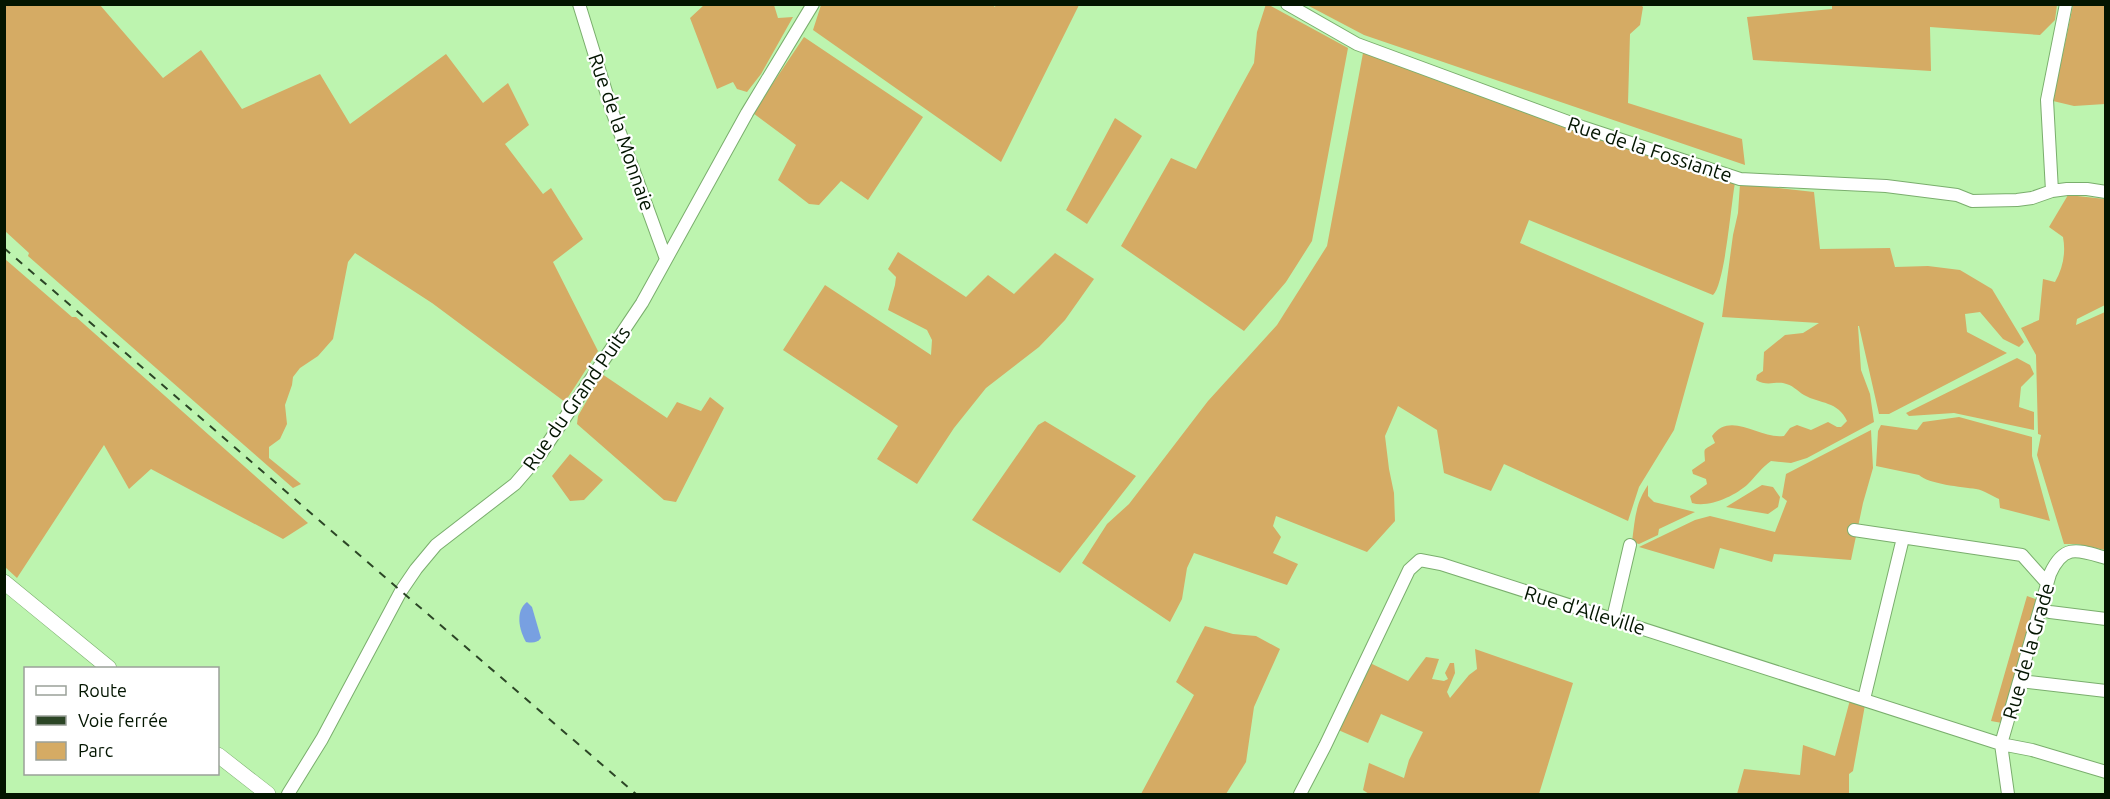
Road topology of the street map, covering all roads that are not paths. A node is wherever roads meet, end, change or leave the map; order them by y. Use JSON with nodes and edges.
{"nodes":[{"id":1,"x":579,"y":4,"type":"edge"},
{"id":2,"x":813,"y":4,"type":"edge"},
{"id":3,"x":1287,"y":4,"type":"edge"},
{"id":4,"x":2066,"y":4,"type":"edge"},
{"id":5,"x":2052,"y":191,"type":"junction"},
{"id":6,"x":2106,"y":192,"type":"edge"},
{"id":7,"x":666,"y":259,"type":"junction"},
{"id":8,"x":1854,"y":530,"type":"dead end"},
{"id":9,"x":1903,"y":538,"type":"junction"},
{"id":10,"x":1630,"y":545,"type":"dead end"},
{"id":11,"x":2106,"y":558,"type":"edge"},
{"id":12,"x":4,"y":582,"type":"edge"},
{"id":13,"x":2047,"y":583,"type":"junction"},
{"id":14,"x":2040,"y":609,"type":"junction"},
{"id":15,"x":1612,"y":618,"type":"junction"},
{"id":16,"x":2106,"y":619,"type":"edge"},
{"id":17,"x":107,"y":667,"type":"edge"},
{"id":18,"x":2020,"y":681,"type":"junction"},
{"id":19,"x":2106,"y":691,"type":"edge"},
{"id":20,"x":1864,"y":699,"type":"junction"},
{"id":21,"x":2001,"y":744,"type":"junction"},
{"id":22,"x":219,"y":756,"type":"edge"},
{"id":23,"x":2106,"y":772,"type":"edge"},
{"id":24,"x":268,"y":795,"type":"edge"},
{"id":25,"x":288,"y":795,"type":"edge"},
{"id":26,"x":1300,"y":795,"type":"edge"},
{"id":27,"x":2008,"y":795,"type":"edge"}],
"edges":[{"from":1,"to":7,"type":"street","name":"Rue de la Monnaie"},
{"from":2,"to":7,"type":"street","name":"Rue du Grand Puits"},
{"from":3,"to":5,"type":"street","name":"Rue de la Fossiante"},
{"from":4,"to":5,"type":"street"},
{"from":5,"to":6,"type":"street","name":"Rue de la Fossiante"},
{"from":7,"to":25,"type":"street","name":"Rue du Grand Puits"},
{"from":8,"to":9,"type":"street"},
{"from":9,"to":13,"type":"street"},
{"from":9,"to":20,"type":"street"},
{"from":10,"to":15,"type":"street"},
{"from":11,"to":13,"type":"street","name":"Rue de la Grade"},
{"from":12,"to":17,"type":"main road"},
{"from":13,"to":14,"type":"street","name":"Rue de la Grade"},
{"from":14,"to":16,"type":"street"},
{"from":14,"to":18,"type":"street","name":"Rue de la Grade"},
{"from":15,"to":20,"type":"street","name":"Rue d'Alleville"},
{"from":15,"to":26,"type":"street","name":"Rue d'Alleville"},
{"from":18,"to":19,"type":"street"},
{"from":18,"to":21,"type":"street","name":"Rue de la Grade"},
{"from":20,"to":21,"type":"street","name":"Rue d'Alleville"},
{"from":21,"to":23,"type":"street","name":"Rue d'Alleville"},
{"from":21,"to":27,"type":"street","name":"Rue de la Grade"},
{"from":22,"to":24,"type":"main road"}]}
